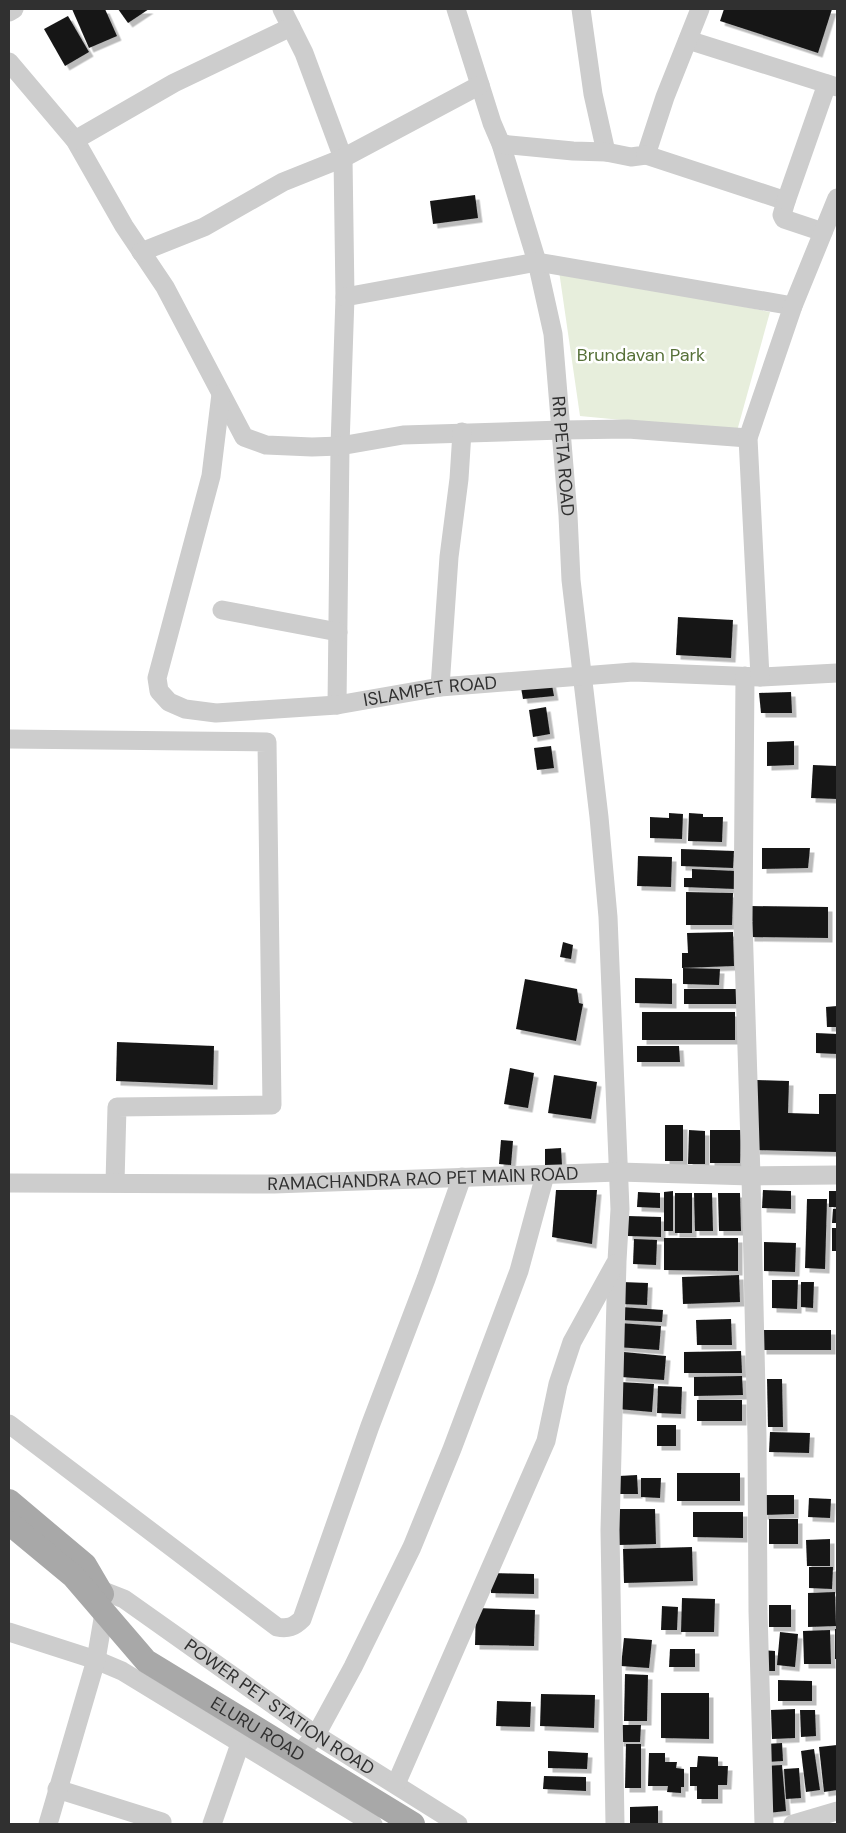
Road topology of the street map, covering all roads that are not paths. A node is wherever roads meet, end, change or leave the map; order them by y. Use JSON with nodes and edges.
{"nodes":[{"id":1,"x":14,"y":9,"type":"edge"},
{"id":2,"x":282,"y":9,"type":"edge"},
{"id":3,"x":456,"y":9,"type":"edge"},
{"id":4,"x":581,"y":9,"type":"edge"},
{"id":5,"x":700,"y":9,"type":"edge"},
{"id":6,"x":9,"y":12,"type":"edge"},
{"id":7,"x":291,"y":27,"type":"junction"},
{"id":8,"x":688,"y":40,"type":"junction"},
{"id":9,"x":9,"y":62,"type":"edge"},
{"id":10,"x":480,"y":85,"type":"junction"},
{"id":11,"x":832,"y":85,"type":"edge"},
{"id":12,"x":74,"y":140,"type":"junction"},
{"id":13,"x":501,"y":144,"type":"junction"},
{"id":14,"x":606,"y":152,"type":"junction"},
{"id":15,"x":646,"y":155,"type":"junction"},
{"id":16,"x":343,"y":158,"type":"junction"},
{"id":17,"x":837,"y":198,"type":"edge"},
{"id":18,"x":786,"y":201,"type":"junction"},
{"id":19,"x":823,"y":232,"type":"junction"},
{"id":20,"x":141,"y":252,"type":"junction"},
{"id":21,"x":536,"y":262,"type":"junction"},
{"id":22,"x":345,"y":297,"type":"junction"},
{"id":23,"x":793,"y":306,"type":"junction"},
{"id":24,"x":222,"y":394,"type":"junction"},
{"id":25,"x":562,"y":430,"type":"junction"},
{"id":26,"x":462,"y":432,"type":"junction"},
{"id":27,"x":748,"y":438,"type":"junction"},
{"id":28,"x":340,"y":446,"type":"junction"},
{"id":29,"x":222,"y":610,"type":"dead end"},
{"id":30,"x":338,"y":632,"type":"junction"},
{"id":31,"x":837,"y":673,"type":"edge"},
{"id":32,"x":582,"y":675,"type":"junction"},
{"id":33,"x":752,"y":677,"type":"junction"},
{"id":34,"x":440,"y":687,"type":"junction"},
{"id":35,"x":337,"y":705,"type":"junction"},
{"id":36,"x":9,"y":739,"type":"edge"},
{"id":37,"x":619,"y":1172,"type":"junction"},
{"id":38,"x":837,"y":1174,"type":"edge"},
{"id":39,"x":545,"y":1175,"type":"junction"},
{"id":40,"x":751,"y":1176,"type":"junction"},
{"id":41,"x":462,"y":1178,"type":"junction"},
{"id":42,"x":9,"y":1183,"type":"edge"},
{"id":43,"x":115,"y":1183,"type":"junction"},
{"id":44,"x":617,"y":1261,"type":"junction"},
{"id":45,"x":9,"y":1424,"type":"edge"},
{"id":46,"x":9,"y":1501,"type":"edge"},
{"id":47,"x":9,"y":1523,"type":"edge"},
{"id":48,"x":79,"y":1571,"type":"junction"},
{"id":49,"x":101,"y":1590,"type":"junction"},
{"id":50,"x":109,"y":1618,"type":"junction"},
{"id":51,"x":9,"y":1632,"type":"edge"},
{"id":52,"x":96,"y":1660,"type":"junction"},
{"id":53,"x":311,"y":1741,"type":"junction"},
{"id":54,"x":240,"y":1744,"type":"junction"},
{"id":55,"x":396,"y":1784,"type":"junction"},
{"id":56,"x":57,"y":1789,"type":"junction"},
{"id":57,"x":837,"y":1811,"type":"edge"},
{"id":58,"x":162,"y":1822,"type":"dead end"},
{"id":59,"x":48,"y":1824,"type":"edge"},
{"id":60,"x":212,"y":1824,"type":"edge"},
{"id":61,"x":374,"y":1824,"type":"edge"},
{"id":62,"x":413,"y":1824,"type":"edge"},
{"id":63,"x":458,"y":1824,"type":"edge"},
{"id":64,"x":615,"y":1824,"type":"edge"},
{"id":65,"x":764,"y":1824,"type":"edge"},
{"id":66,"x":793,"y":1824,"type":"edge"}],
"edges":[{"from":1,"to":6,"type":"street"},
{"from":2,"to":7,"type":"street"},
{"from":3,"to":10,"type":"street","name":"RR PETA ROAD"},
{"from":4,"to":14,"type":"street"},
{"from":5,"to":8,"type":"street"},
{"from":7,"to":12,"type":"street"},
{"from":7,"to":16,"type":"street"},
{"from":8,"to":11,"type":"street"},
{"from":8,"to":15,"type":"street"},
{"from":9,"to":12,"type":"street"},
{"from":10,"to":13,"type":"street","name":"RR PETA ROAD"},
{"from":10,"to":16,"type":"street"},
{"from":11,"to":18,"type":"street"},
{"from":12,"to":20,"type":"street"},
{"from":13,"to":14,"type":"street"},
{"from":13,"to":21,"type":"street","name":"RR PETA ROAD"},
{"from":14,"to":15,"type":"street"},
{"from":15,"to":18,"type":"street"},
{"from":16,"to":20,"type":"street"},
{"from":16,"to":22,"type":"street"},
{"from":17,"to":19,"type":"street"},
{"from":18,"to":19,"type":"street"},
{"from":19,"to":23,"type":"street"},
{"from":20,"to":24,"type":"street"},
{"from":21,"to":22,"type":"street"},
{"from":21,"to":23,"type":"street"},
{"from":21,"to":25,"type":"street","name":"RR PETA ROAD"},
{"from":22,"to":28,"type":"street"},
{"from":23,"to":27,"type":"street"},
{"from":24,"to":28,"type":"street"},
{"from":24,"to":35,"type":"street","name":"ISLAMPET ROAD"},
{"from":25,"to":26,"type":"street"},
{"from":25,"to":27,"type":"street"},
{"from":25,"to":32,"type":"street","name":"RR PETA ROAD"},
{"from":26,"to":28,"type":"street"},
{"from":26,"to":34,"type":"street"},
{"from":27,"to":33,"type":"street"},
{"from":28,"to":30,"type":"street"},
{"from":29,"to":30,"type":"street"},
{"from":30,"to":35,"type":"street"},
{"from":31,"to":33,"type":"street","name":"ISLAMPET ROAD"},
{"from":32,"to":33,"type":"street","name":"ISLAMPET ROAD"},
{"from":32,"to":34,"type":"street","name":"ISLAMPET ROAD"},
{"from":32,"to":37,"type":"street","name":"RR PETA ROAD"},
{"from":33,"to":40,"type":"street"},
{"from":34,"to":35,"type":"street","name":"ISLAMPET ROAD"},
{"from":36,"to":43,"type":"street"},
{"from":37,"to":39,"type":"street","name":"RAMACHANDRA RAO PET MAIN ROAD"},
{"from":37,"to":40,"type":"street","name":"RAMACHANDRA RAO PET MAIN ROAD"},
{"from":37,"to":44,"type":"street","name":"RR PETA ROAD"},
{"from":38,"to":40,"type":"street","name":"RAMACHANDRA RAO PET MAIN ROAD"},
{"from":39,"to":41,"type":"street","name":"RAMACHANDRA RAO PET MAIN ROAD"},
{"from":39,"to":53,"type":"street"},
{"from":40,"to":65,"type":"street"},
{"from":41,"to":43,"type":"street","name":"RAMACHANDRA RAO PET MAIN ROAD"},
{"from":41,"to":45,"type":"street"},
{"from":42,"to":43,"type":"street","name":"RAMACHANDRA RAO PET MAIN ROAD"},
{"from":44,"to":55,"type":"street"},
{"from":44,"to":64,"type":"street","name":"RR PETA ROAD"},
{"from":46,"to":48,"type":"main road","name":"ELURU ROAD"},
{"from":47,"to":48,"type":"main road","name":"ELURU ROAD"},
{"from":48,"to":49,"type":"main road","name":"ELURU ROAD"},
{"from":48,"to":50,"type":"main road","name":"ELURU ROAD"},
{"from":49,"to":50,"type":"main road","name":"ELURU ROAD"},
{"from":49,"to":53,"type":"street","name":"POWER PET STATION ROAD"},
{"from":50,"to":52,"type":"street"},
{"from":50,"to":62,"type":"main road","name":"ELURU ROAD"},
{"from":51,"to":52,"type":"street"},
{"from":52,"to":54,"type":"street"},
{"from":52,"to":56,"type":"street"},
{"from":53,"to":55,"type":"street","name":"POWER PET STATION ROAD"},
{"from":54,"to":60,"type":"street"},
{"from":54,"to":61,"type":"street"},
{"from":55,"to":63,"type":"street","name":"POWER PET STATION ROAD"},
{"from":56,"to":58,"type":"street"},
{"from":56,"to":59,"type":"street"},
{"from":57,"to":66,"type":"street"}]}
